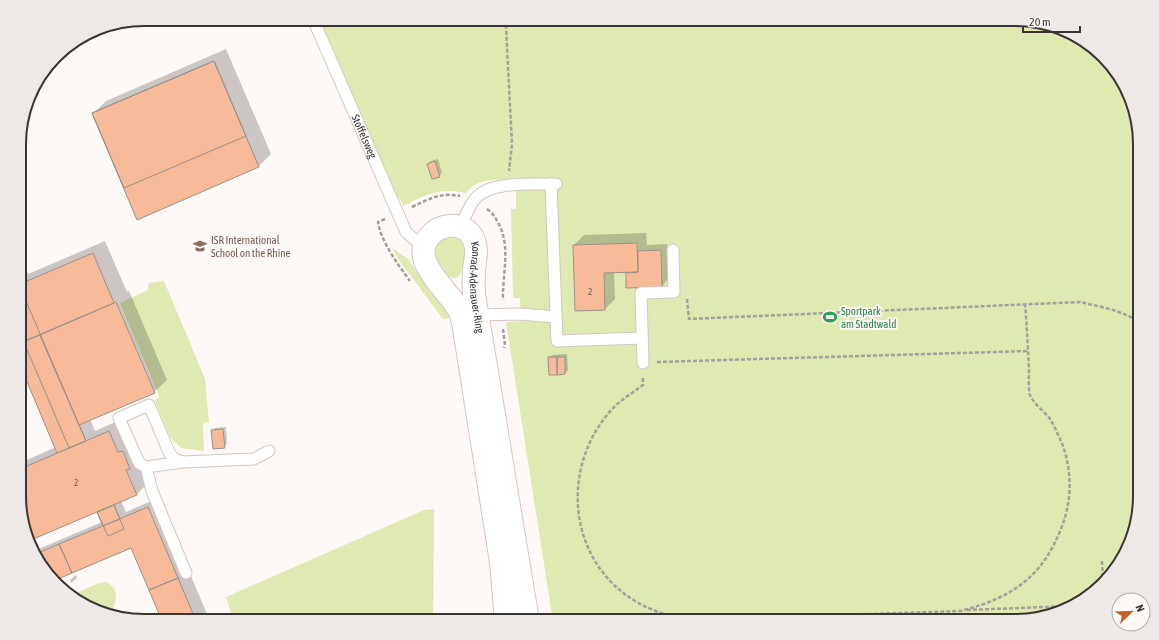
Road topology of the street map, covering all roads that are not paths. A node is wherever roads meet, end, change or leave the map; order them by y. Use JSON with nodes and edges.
{"nodes":[{"id":1,"x":316,"y":26,"type":"edge"},
{"id":2,"x":460,"y":226,"type":"junction"},
{"id":3,"x":424,"y":248,"type":"junction"},
{"id":4,"x":673,"y":250,"type":"dead end"},
{"id":5,"x":556,"y":317,"type":"junction"},
{"id":6,"x":470,"y":319,"type":"junction"},
{"id":7,"x":642,"y":338,"type":"junction"},
{"id":8,"x":643,"y":363,"type":"road end"},
{"id":9,"x":269,"y":451,"type":"dead end"},
{"id":10,"x":183,"y":462,"type":"junction"},
{"id":11,"x":146,"y":466,"type":"junction"},
{"id":12,"x":510,"y":561,"type":"junction"},
{"id":13,"x":186,"y":573,"type":"dead end"},
{"id":14,"x":506,"y":614,"type":"edge"},
{"id":15,"x":526,"y":614,"type":"edge"}],
"edges":[{"from":1,"to":3,"type":"lane","name":"Stoffelsweg"},
{"from":2,"to":3,"type":"street"},
{"from":2,"to":5,"type":"lane"},
{"from":2,"to":6,"type":"street","name":"Konrad-Adenauer-Ring"},
{"from":3,"to":6,"type":"street","name":"Konrad-Adenauer-Ring"},
{"from":4,"to":7,"type":"lane"},
{"from":5,"to":6,"type":"lane"},
{"from":5,"to":7,"type":"lane"},
{"from":6,"to":12,"type":"street","name":"Konrad-Adenauer-Ring"},
{"from":7,"to":8,"type":"lane"},
{"from":9,"to":10,"type":"lane"},
{"from":10,"to":11,"type":"lane"},
{"from":10,"to":11,"type":"lane"},
{"from":11,"to":13,"type":"lane"},
{"from":12,"to":14,"type":"street","name":"Konrad-Adenauer-Ring"},
{"from":12,"to":15,"type":"street","name":"Konrad-Adenauer-Ring"}]}
